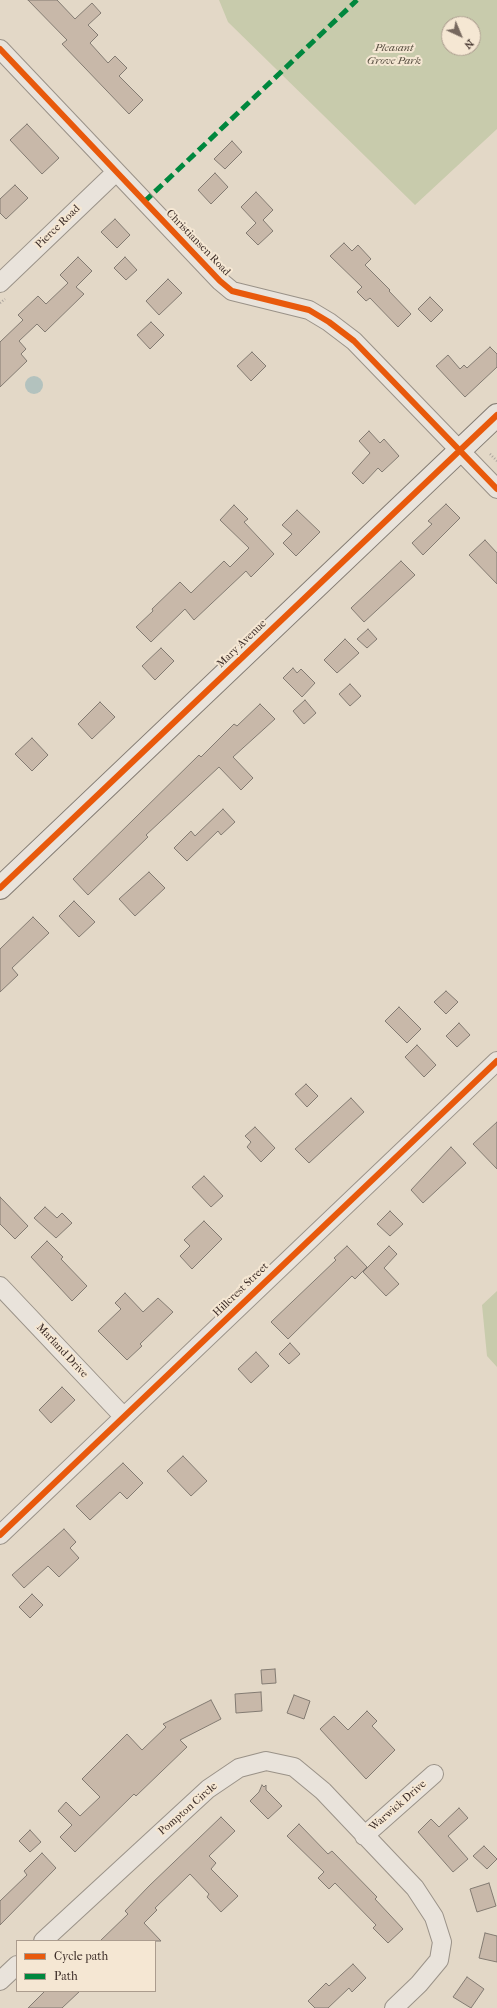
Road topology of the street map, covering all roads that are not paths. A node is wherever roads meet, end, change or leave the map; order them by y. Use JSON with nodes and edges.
{"nodes":[{"id":1,"x":0,"y":49,"type":"edge"},
{"id":2,"x":116,"y":172,"type":"junction"},
{"id":3,"x":0,"y":283,"type":"edge"},
{"id":4,"x":497,"y":415,"type":"edge"},
{"id":5,"x":459,"y":450,"type":"junction"},
{"id":6,"x":497,"y":489,"type":"edge"},
{"id":7,"x":0,"y":888,"type":"edge"},
{"id":8,"x":497,"y":1061,"type":"edge"},
{"id":9,"x":0,"y":1286,"type":"edge"},
{"id":10,"x":124,"y":1416,"type":"junction"},
{"id":11,"x":0,"y":1535,"type":"edge"},
{"id":12,"x":434,"y":1774,"type":"dead end"},
{"id":13,"x":364,"y":1836,"type":"junction"},
{"id":14,"x":44,"y":1940,"type":"edge"},
{"id":15,"x":16,"y":1967,"type":"edge"},
{"id":16,"x":0,"y":1981,"type":"edge"},
{"id":17,"x":394,"y":2008,"type":"edge"}],
"edges":[{"from":1,"to":2,"type":"street","name":"Christiansen Road"},
{"from":2,"to":3,"type":"street","name":"Pierce Road"},
{"from":2,"to":5,"type":"street","name":"Christiansen Road"},
{"from":4,"to":5,"type":"street","name":"Mary Avenue"},
{"from":5,"to":6,"type":"street","name":"Christiansen Road"},
{"from":5,"to":7,"type":"street","name":"Mary Avenue"},
{"from":8,"to":10,"type":"street","name":"Hillcrest Street"},
{"from":9,"to":10,"type":"street","name":"Marland Drive"},
{"from":10,"to":11,"type":"street","name":"Hillcrest Street"},
{"from":12,"to":13,"type":"street","name":"Warwick Drive"},
{"from":13,"to":14,"type":"street","name":"Pompton Circle"},
{"from":13,"to":17,"type":"street","name":"Warwick Drive"},
{"from":15,"to":16,"type":"street"}]}
